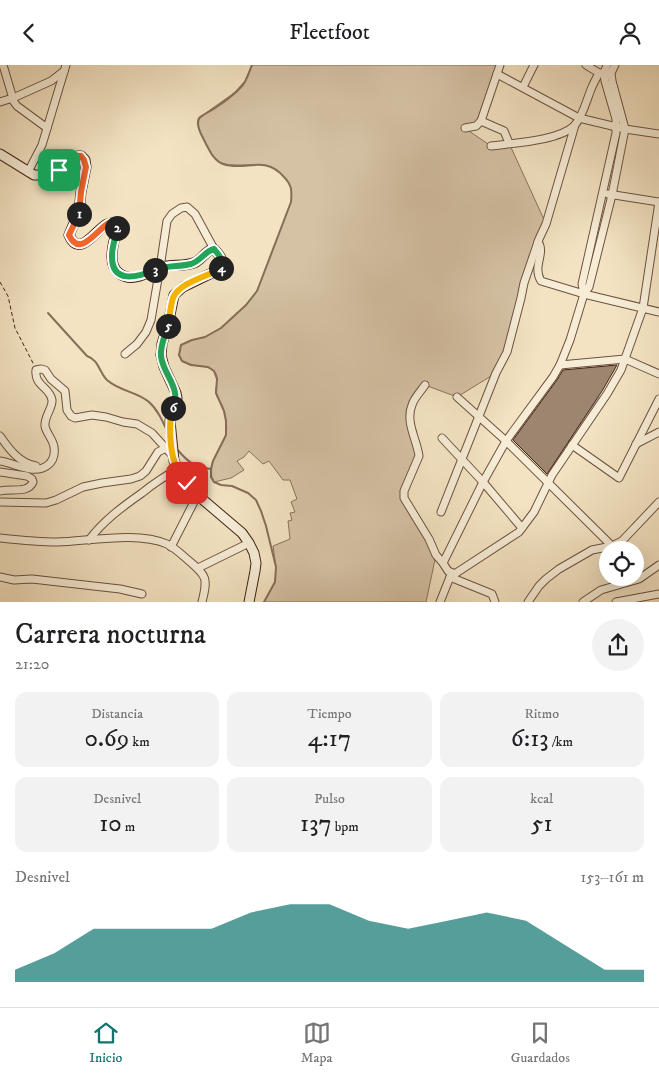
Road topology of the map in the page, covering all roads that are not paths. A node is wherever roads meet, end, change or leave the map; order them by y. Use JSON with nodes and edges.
{"nodes":[{"id":1,"x":3,"y":65,"type":"edge"},
{"id":2,"x":500,"y":65,"type":"edge"},
{"id":3,"x":534,"y":65,"type":"edge"},
{"id":4,"x":586,"y":65,"type":"edge"},
{"id":5,"x":607,"y":65,"type":"edge"},
{"id":6,"x":615,"y":65,"type":"edge"},
{"id":7,"x":65,"y":68,"type":"edge"},
{"id":8,"x":605,"y":73,"type":"junction"},
{"id":9,"x":497,"y":74,"type":"junction"},
{"id":10,"x":523,"y":87,"type":"junction"},
{"id":11,"x":13,"y":98,"type":"junction"},
{"id":12,"x":0,"y":102,"type":"edge"},
{"id":13,"x":579,"y":118,"type":"junction"},
{"id":14,"x":481,"y":121,"type":"junction"},
{"id":15,"x":575,"y":125,"type":"junction"},
{"id":16,"x":617,"y":127,"type":"junction"},
{"id":17,"x":47,"y":128,"type":"junction"},
{"id":18,"x":465,"y":128,"type":"dead end"},
{"id":19,"x":625,"y":129,"type":"junction"},
{"id":20,"x":659,"y":134,"type":"edge"},
{"id":21,"x":510,"y":143,"type":"junction"},
{"id":22,"x":492,"y":146,"type":"dead end"},
{"id":23,"x":0,"y":154,"type":"edge"},
{"id":24,"x":28,"y":172,"type":"junction"},
{"id":25,"x":603,"y":193,"type":"junction"},
{"id":26,"x":612,"y":195,"type":"junction"},
{"id":27,"x":659,"y":202,"type":"edge"},
{"id":28,"x":538,"y":242,"type":"junction"},
{"id":29,"x":214,"y":249,"type":"junction"},
{"id":30,"x":160,"y":268,"type":"junction"},
{"id":31,"x":584,"y":294,"type":"junction"},
{"id":32,"x":643,"y":309,"type":"junction"},
{"id":33,"x":659,"y":312,"type":"edge"},
{"id":34,"x":125,"y":354,"type":"dead end"},
{"id":35,"x":625,"y":359,"type":"junction"},
{"id":36,"x":560,"y":365,"type":"junction"},
{"id":37,"x":659,"y":375,"type":"edge"},
{"id":38,"x":425,"y":385,"type":"dead end"},
{"id":39,"x":457,"y":397,"type":"dead end"},
{"id":40,"x":659,"y":399,"type":"edge"},
{"id":41,"x":478,"y":417,"type":"junction"},
{"id":42,"x":659,"y":432,"type":"edge"},
{"id":43,"x":0,"y":437,"type":"edge"},
{"id":44,"x":442,"y":438,"type":"dead end"},
{"id":45,"x":506,"y":441,"type":"junction"},
{"id":46,"x":636,"y":444,"type":"junction"},
{"id":47,"x":572,"y":445,"type":"junction"},
{"id":48,"x":169,"y":451,"type":"junction"},
{"id":49,"x":462,"y":459,"type":"junction"},
{"id":50,"x":0,"y":461,"type":"edge"},
{"id":51,"x":43,"y":468,"type":"junction"},
{"id":52,"x":178,"y":469,"type":"junction"},
{"id":53,"x":0,"y":472,"type":"edge"},
{"id":54,"x":483,"y":482,"type":"junction"},
{"id":55,"x":548,"y":482,"type":"junction"},
{"id":56,"x":0,"y":491,"type":"edge"},
{"id":57,"x":197,"y":496,"type":"junction"},
{"id":58,"x":0,"y":502,"type":"edge"},
{"id":59,"x":659,"y":503,"type":"edge"},
{"id":60,"x":441,"y":512,"type":"dead end"},
{"id":61,"x":522,"y":528,"type":"junction"},
{"id":62,"x":0,"y":538,"type":"edge"},
{"id":63,"x":89,"y":540,"type":"junction"},
{"id":64,"x":607,"y":541,"type":"edge"},
{"id":65,"x":622,"y":541,"type":"edge"},
{"id":66,"x":250,"y":543,"type":"junction"},
{"id":67,"x":171,"y":547,"type":"junction"},
{"id":68,"x":599,"y":549,"type":"edge"},
{"id":69,"x":443,"y":563,"type":"junction"},
{"id":70,"x":659,"y":565,"type":"edge"},
{"id":71,"x":198,"y":568,"type":"junction"},
{"id":72,"x":452,"y":575,"type":"junction"},
{"id":73,"x":0,"y":577,"type":"edge"},
{"id":74,"x":142,"y":594,"type":"dead end"},
{"id":75,"x":659,"y":594,"type":"edge"},
{"id":76,"x":202,"y":602,"type":"edge"},
{"id":77,"x":249,"y":602,"type":"edge"},
{"id":78,"x":440,"y":602,"type":"edge"},
{"id":79,"x":495,"y":602,"type":"edge"},
{"id":80,"x":528,"y":602,"type":"edge"},
{"id":81,"x":583,"y":602,"type":"edge"},
{"id":82,"x":616,"y":602,"type":"edge"}],
"edges":[{"from":1,"to":11,"type":"street"},
{"from":2,"to":9,"type":"street"},
{"from":3,"to":10,"type":"street"},
{"from":4,"to":8,"type":"street"},
{"from":5,"to":8,"type":"street"},
{"from":6,"to":8,"type":"street"},
{"from":7,"to":11,"type":"street"},
{"from":7,"to":17,"type":"street"},
{"from":8,"to":13,"type":"street"},
{"from":8,"to":16,"type":"street"},
{"from":8,"to":19,"type":"street"},
{"from":9,"to":10,"type":"street"},
{"from":9,"to":14,"type":"street"},
{"from":10,"to":13,"type":"street"},
{"from":11,"to":12,"type":"street"},
{"from":11,"to":17,"type":"street"},
{"from":13,"to":15,"type":"street"},
{"from":13,"to":16,"type":"street"},
{"from":14,"to":18,"type":"street"},
{"from":14,"to":21,"type":"street"},
{"from":15,"to":21,"type":"street"},
{"from":15,"to":28,"type":"street"},
{"from":16,"to":19,"type":"street"},
{"from":16,"to":25,"type":"street"},
{"from":17,"to":24,"type":"street"},
{"from":19,"to":20,"type":"street"},
{"from":19,"to":26,"type":"street"},
{"from":21,"to":22,"type":"street"},
{"from":23,"to":24,"type":"street"},
{"from":24,"to":30,"type":"street"},
{"from":25,"to":26,"type":"street"},
{"from":25,"to":31,"type":"street"},
{"from":26,"to":27,"type":"street"},
{"from":26,"to":31,"type":"street"},
{"from":27,"to":32,"type":"street"},
{"from":28,"to":31,"type":"street"},
{"from":28,"to":41,"type":"street"},
{"from":29,"to":30,"type":"street"},
{"from":29,"to":30,"type":"street"},
{"from":29,"to":48,"type":"street"},
{"from":30,"to":34,"type":"street"},
{"from":31,"to":32,"type":"street"},
{"from":31,"to":36,"type":"street"},
{"from":32,"to":33,"type":"street"},
{"from":32,"to":35,"type":"street"},
{"from":35,"to":36,"type":"street"},
{"from":35,"to":37,"type":"street"},
{"from":35,"to":47,"type":"street"},
{"from":36,"to":45,"type":"street"},
{"from":38,"to":69,"type":"street"},
{"from":39,"to":41,"type":"street"},
{"from":40,"to":46,"type":"street"},
{"from":41,"to":45,"type":"street"},
{"from":41,"to":49,"type":"street"},
{"from":42,"to":46,"type":"street"},
{"from":43,"to":51,"type":"street"},
{"from":44,"to":49,"type":"street"},
{"from":45,"to":54,"type":"street"},
{"from":45,"to":55,"type":"street"},
{"from":46,"to":47,"type":"street"},
{"from":47,"to":55,"type":"street"},
{"from":48,"to":51,"type":"street"},
{"from":48,"to":52,"type":"street"},
{"from":48,"to":58,"type":"street"},
{"from":49,"to":54,"type":"street"},
{"from":49,"to":60,"type":"street"},
{"from":50,"to":51,"type":"street"},
{"from":52,"to":57,"type":"street"},
{"from":52,"to":63,"type":"street"},
{"from":53,"to":56,"type":"street"},
{"from":54,"to":61,"type":"street"},
{"from":54,"to":69,"type":"street"},
{"from":55,"to":61,"type":"street"},
{"from":55,"to":64,"type":"street"},
{"from":57,"to":66,"type":"street"},
{"from":57,"to":67,"type":"street"},
{"from":59,"to":65,"type":"street"},
{"from":61,"to":72,"type":"street"},
{"from":62,"to":63,"type":"street"},
{"from":63,"to":67,"type":"street"},
{"from":66,"to":71,"type":"street"},
{"from":66,"to":77,"type":"street"},
{"from":67,"to":71,"type":"street"},
{"from":68,"to":80,"type":"street"},
{"from":69,"to":72,"type":"street"},
{"from":70,"to":81,"type":"street"},
{"from":71,"to":76,"type":"street"},
{"from":72,"to":78,"type":"street"},
{"from":72,"to":79,"type":"street"},
{"from":73,"to":74,"type":"street"},
{"from":75,"to":82,"type":"street"}]}
